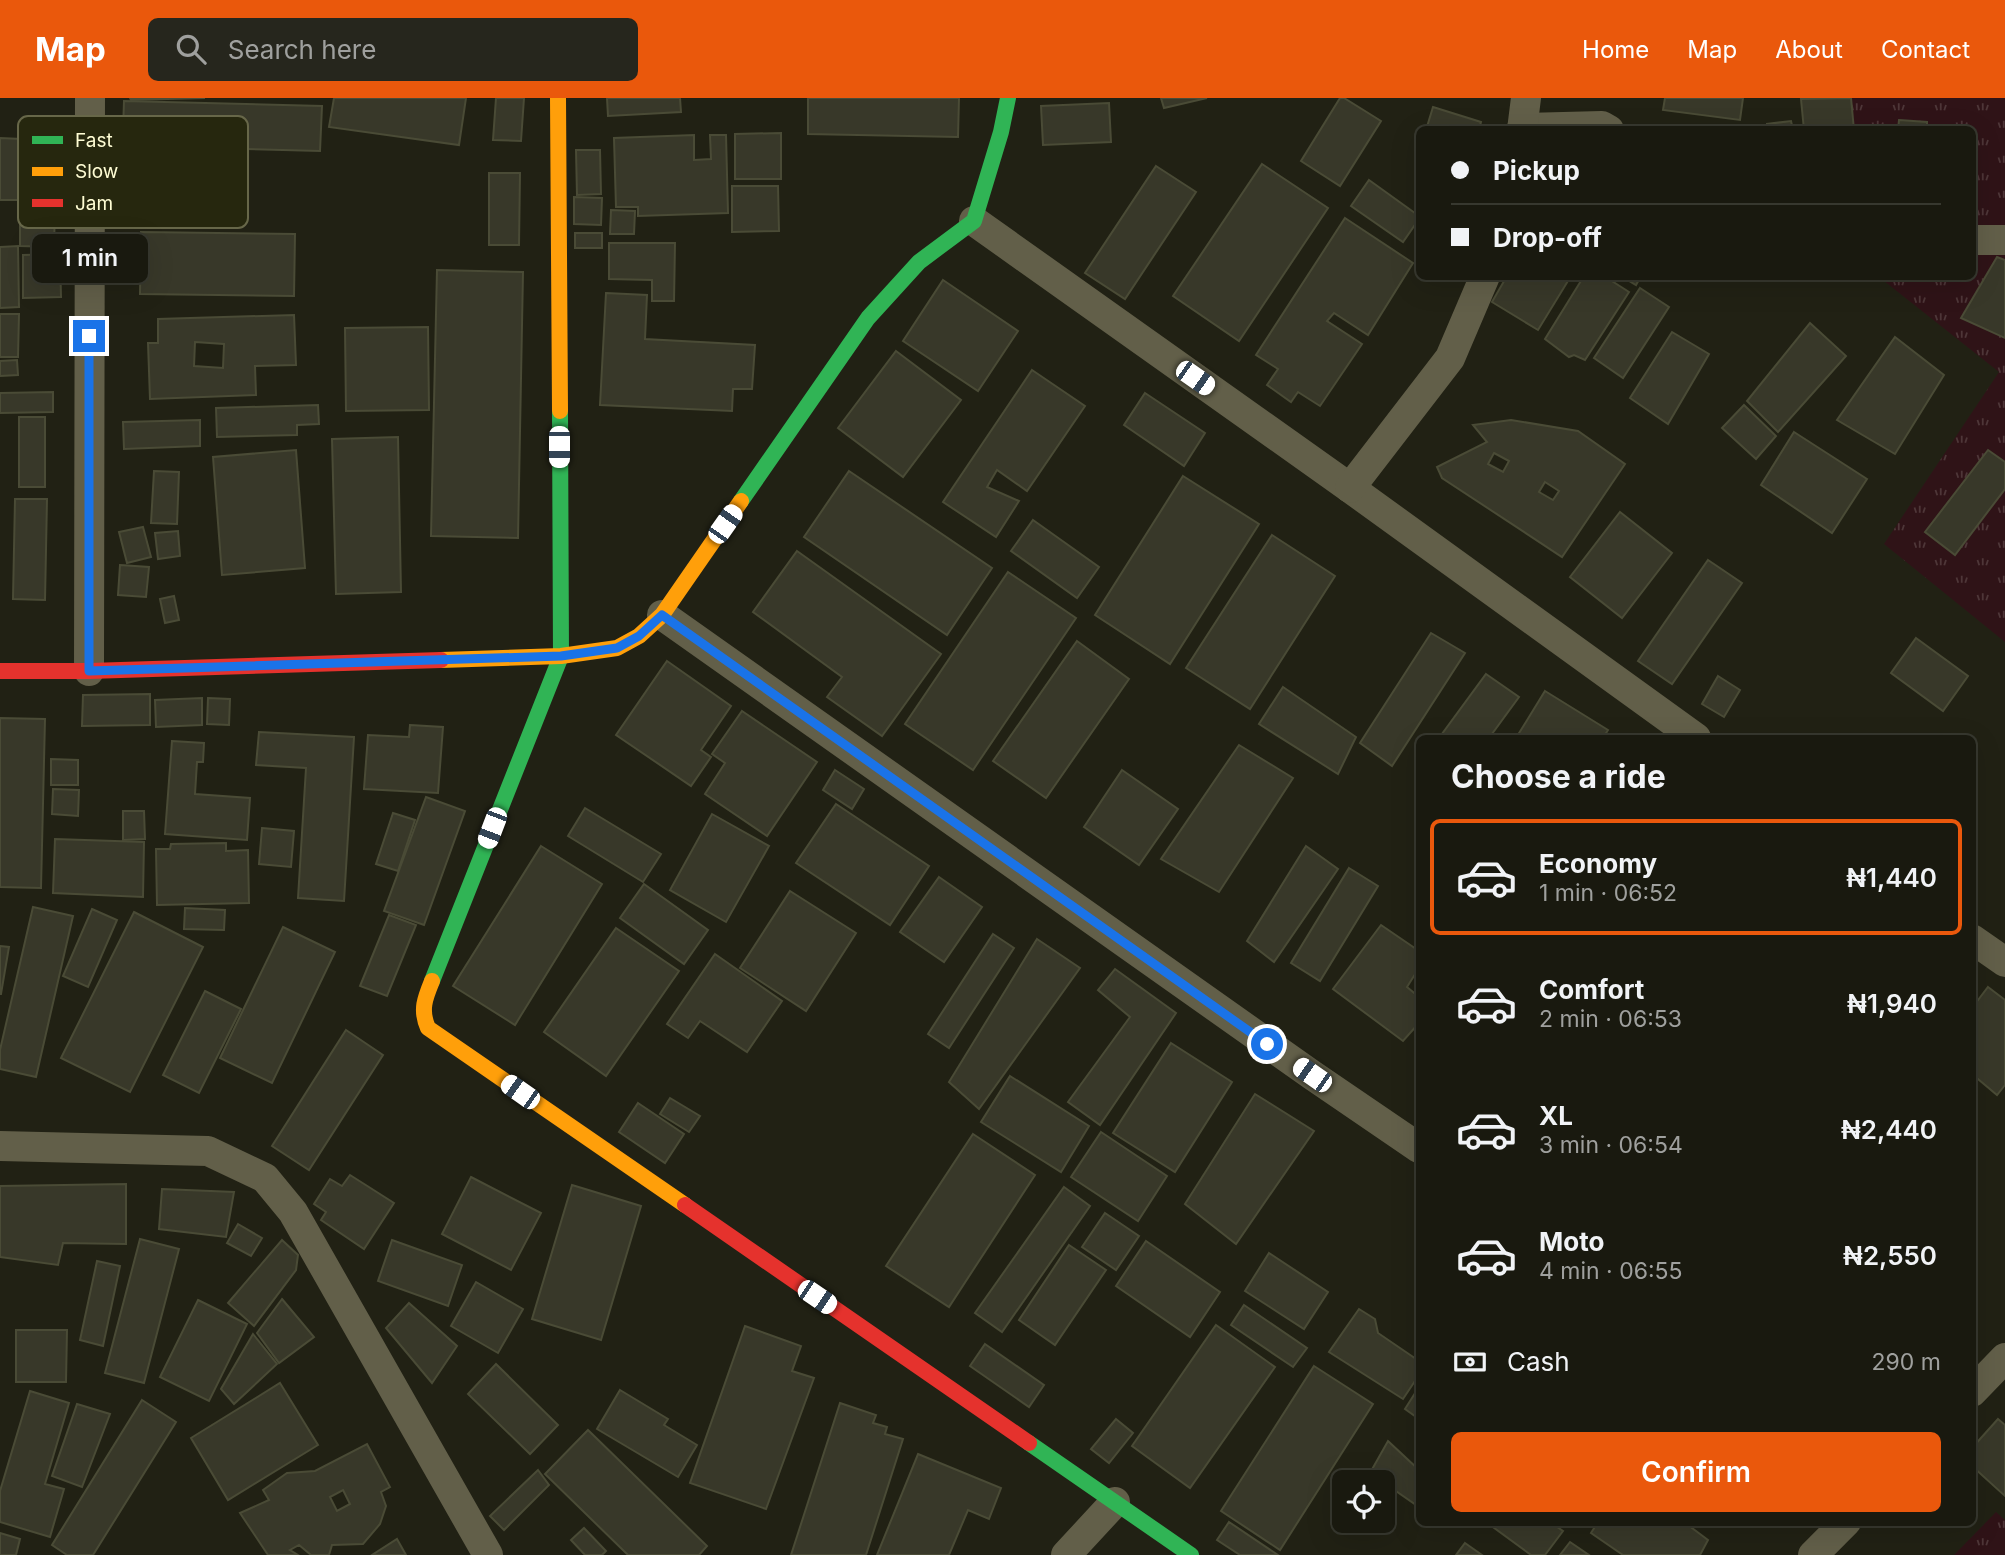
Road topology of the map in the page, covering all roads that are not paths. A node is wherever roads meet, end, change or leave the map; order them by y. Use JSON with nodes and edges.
{"nodes":[{"id":1,"x":90,"y":98,"type":"edge"},
{"id":2,"x":558,"y":98,"type":"edge"},
{"id":3,"x":1007,"y":98,"type":"edge"},
{"id":4,"x":1525,"y":98,"type":"edge"},
{"id":5,"x":90,"y":116,"type":"edge"},
{"id":6,"x":1522,"y":126,"type":"edge"},
{"id":7,"x":974,"y":221,"type":"junction"},
{"id":8,"x":90,"y":228,"type":"edge"},
{"id":9,"x":1976,"y":240,"type":"edge"},
{"id":10,"x":2005,"y":240,"type":"edge"},
{"id":11,"x":1483,"y":280,"type":"edge"},
{"id":12,"x":1350,"y":488,"type":"junction"},
{"id":13,"x":662,"y":615,"type":"junction"},
{"id":14,"x":561,"y":656,"type":"junction"},
{"id":15,"x":0,"y":671,"type":"edge"},
{"id":16,"x":89,"y":671,"type":"junction"},
{"id":17,"x":1692,"y":735,"type":"edge"},
{"id":18,"x":1976,"y":942,"type":"edge"},
{"id":19,"x":2005,"y":962,"type":"edge"},
{"id":20,"x":0,"y":1146,"type":"edge"},
{"id":21,"x":1416,"y":1146,"type":"edge"},
{"id":22,"x":2005,"y":1358,"type":"edge"},
{"id":23,"x":1976,"y":1388,"type":"edge"},
{"id":24,"x":1115,"y":1502,"type":"junction"},
{"id":25,"x":1842,"y":1526,"type":"edge"},
{"id":26,"x":488,"y":1555,"type":"edge"},
{"id":27,"x":1066,"y":1555,"type":"edge"},
{"id":28,"x":1191,"y":1555,"type":"edge"},
{"id":29,"x":1813,"y":1555,"type":"edge"}],
"edges":[{"from":1,"to":5,"type":"street"},
{"from":2,"to":14,"type":"street"},
{"from":3,"to":7,"type":"street"},
{"from":4,"to":6,"type":"street"},
{"from":7,"to":12,"type":"street"},
{"from":7,"to":13,"type":"street"},
{"from":8,"to":16,"type":"street"},
{"from":9,"to":10,"type":"street"},
{"from":11,"to":12,"type":"street"},
{"from":12,"to":17,"type":"street"},
{"from":13,"to":14,"type":"street"},
{"from":13,"to":21,"type":"street"},
{"from":14,"to":16,"type":"street"},
{"from":14,"to":24,"type":"street"},
{"from":15,"to":16,"type":"street"},
{"from":18,"to":19,"type":"street"},
{"from":20,"to":26,"type":"street"},
{"from":22,"to":23,"type":"street"},
{"from":24,"to":27,"type":"street"},
{"from":24,"to":28,"type":"street"},
{"from":25,"to":29,"type":"street"}]}
